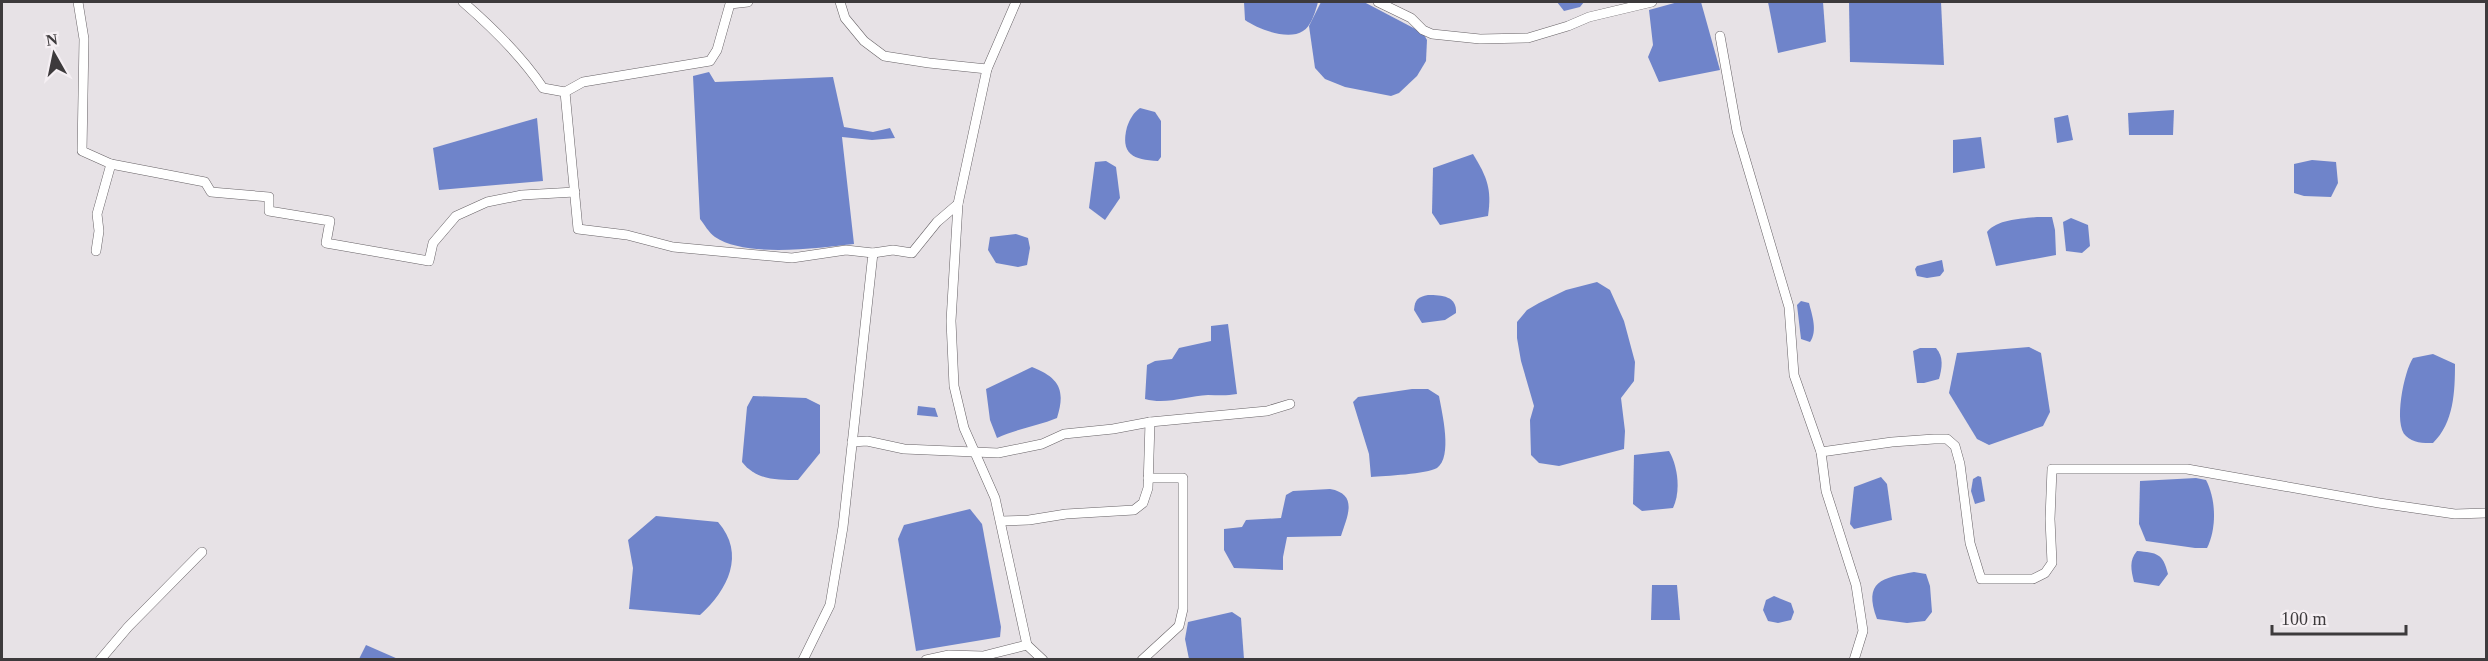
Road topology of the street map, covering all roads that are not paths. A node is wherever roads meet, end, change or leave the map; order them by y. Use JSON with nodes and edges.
{"nodes":[{"id":1,"x":78,"y":2,"type":"edge"},
{"id":2,"x":463,"y":2,"type":"edge"},
{"id":3,"x":748,"y":2,"type":"edge"},
{"id":4,"x":840,"y":2,"type":"edge"},
{"id":5,"x":1016,"y":2,"type":"edge"},
{"id":6,"x":1378,"y":2,"type":"edge"},
{"id":7,"x":1652,"y":2,"type":"edge"},
{"id":8,"x":1720,"y":36,"type":"dead end"},
{"id":9,"x":987,"y":69,"type":"junction"},
{"id":10,"x":565,"y":92,"type":"junction"},
{"id":11,"x":111,"y":164,"type":"junction"},
{"id":12,"x":575,"y":192,"type":"junction"},
{"id":13,"x":958,"y":204,"type":"junction"},
{"id":14,"x":96,"y":251,"type":"dead end"},
{"id":15,"x":873,"y":252,"type":"junction"},
{"id":16,"x":1290,"y":404,"type":"dead end"},
{"id":17,"x":1150,"y":422,"type":"junction"},
{"id":18,"x":852,"y":442,"type":"junction"},
{"id":19,"x":977,"y":452,"type":"junction"},
{"id":20,"x":1821,"y":452,"type":"junction"},
{"id":21,"x":1148,"y":478,"type":"junction"},
{"id":22,"x":2487,"y":513,"type":"edge"},
{"id":23,"x":1001,"y":521,"type":"junction"},
{"id":24,"x":202,"y":552,"type":"dead end"},
{"id":25,"x":1027,"y":645,"type":"junction"},
{"id":26,"x":100,"y":660,"type":"edge"},
{"id":27,"x":803,"y":660,"type":"edge"},
{"id":28,"x":926,"y":660,"type":"edge"},
{"id":29,"x":1043,"y":660,"type":"edge"},
{"id":30,"x":1142,"y":660,"type":"edge"},
{"id":31,"x":1854,"y":660,"type":"edge"}],
"edges":[{"from":1,"to":11,"type":"street"},
{"from":2,"to":10,"type":"street"},
{"from":3,"to":10,"type":"street"},
{"from":4,"to":9,"type":"street"},
{"from":5,"to":9,"type":"street"},
{"from":6,"to":7,"type":"street"},
{"from":8,"to":20,"type":"street"},
{"from":9,"to":13,"type":"street"},
{"from":10,"to":12,"type":"street"},
{"from":11,"to":12,"type":"street"},
{"from":11,"to":14,"type":"street"},
{"from":12,"to":15,"type":"street"},
{"from":13,"to":15,"type":"street"},
{"from":13,"to":19,"type":"street"},
{"from":15,"to":18,"type":"street"},
{"from":16,"to":17,"type":"street"},
{"from":17,"to":19,"type":"street"},
{"from":17,"to":21,"type":"street"},
{"from":18,"to":19,"type":"street"},
{"from":18,"to":27,"type":"street"},
{"from":19,"to":23,"type":"street"},
{"from":20,"to":22,"type":"street"},
{"from":20,"to":31,"type":"street"},
{"from":21,"to":23,"type":"street"},
{"from":21,"to":30,"type":"street"},
{"from":23,"to":25,"type":"street"},
{"from":24,"to":26,"type":"street"},
{"from":25,"to":28,"type":"street"},
{"from":25,"to":29,"type":"street"}]}
